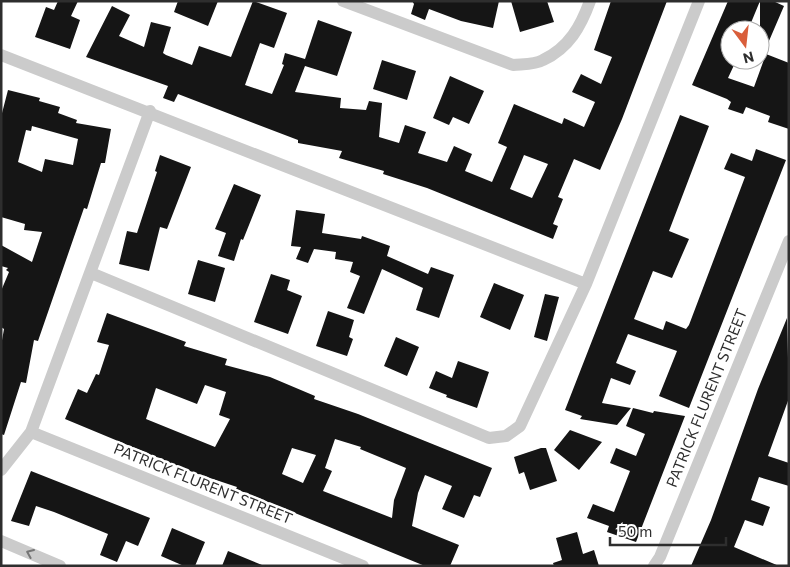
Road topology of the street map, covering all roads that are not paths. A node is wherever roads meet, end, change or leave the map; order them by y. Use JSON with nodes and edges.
{"nodes":[{"id":1,"x":343,"y":1,"type":"edge"},
{"id":2,"x":590,"y":1,"type":"edge"},
{"id":3,"x":699,"y":1,"type":"edge"},
{"id":4,"x":1,"y":55,"type":"edge"},
{"id":5,"x":150,"y":112,"type":"junction"},
{"id":6,"x":789,"y":241,"type":"edge"},
{"id":7,"x":91,"y":273,"type":"junction"},
{"id":8,"x":586,"y":284,"type":"junction"},
{"id":9,"x":31,"y":432,"type":"junction"},
{"id":10,"x":1,"y":470,"type":"edge"},
{"id":11,"x":1,"y":541,"type":"edge"},
{"id":12,"x":60,"y":566,"type":"edge"},
{"id":13,"x":363,"y":566,"type":"edge"},
{"id":14,"x":654,"y":566,"type":"edge"}],
"edges":[{"from":1,"to":2,"type":"street"},
{"from":3,"to":8,"type":"street"},
{"from":4,"to":5,"type":"street"},
{"from":5,"to":7,"type":"street"},
{"from":5,"to":8,"type":"street"},
{"from":6,"to":14,"type":"street","name":"PATRICK FLURENT STREET"},
{"from":7,"to":8,"type":"street"},
{"from":7,"to":9,"type":"street"},
{"from":9,"to":10,"type":"street"},
{"from":9,"to":13,"type":"street","name":"PATRICK FLURENT STREET"},
{"from":12,"to":11,"type":"street","one_way":true}]}
